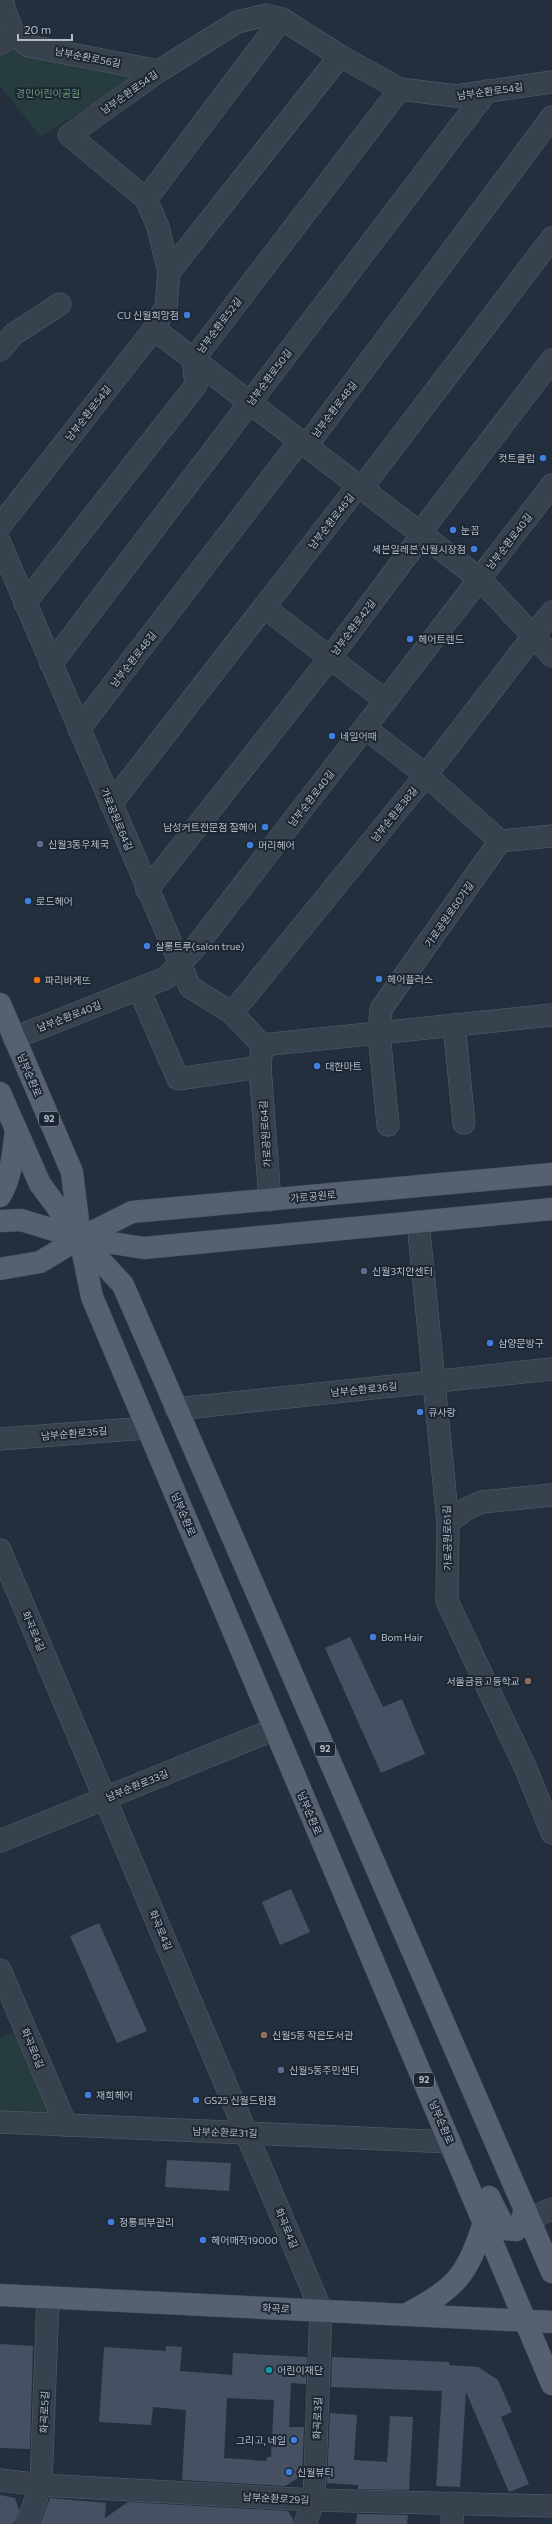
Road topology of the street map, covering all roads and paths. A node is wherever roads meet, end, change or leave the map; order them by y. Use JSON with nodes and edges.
{"nodes":[{"id":1,"x":3,"y":0,"type":"edge"},
{"id":2,"x":282,"y":19,"type":"junction"},
{"id":3,"x":7,"y":39,"type":"edge"},
{"id":4,"x":340,"y":56,"type":"junction"},
{"id":5,"x":159,"y":71,"type":"junction"},
{"id":6,"x":552,"y":82,"type":"edge"},
{"id":7,"x":400,"y":89,"type":"junction"},
{"id":8,"x":487,"y":91,"type":"junction"},
{"id":9,"x":552,"y":116,"type":"edge"},
{"id":10,"x":146,"y":199,"type":"junction"},
{"id":11,"x":552,"y":238,"type":"edge"},
{"id":12,"x":169,"y":272,"type":"junction"},
{"id":13,"x":60,"y":304,"type":"dead end"},
{"id":14,"x":154,"y":330,"type":"junction"},
{"id":15,"x":0,"y":350,"type":"edge"},
{"id":16,"x":193,"y":360,"type":"junction"},
{"id":17,"x":552,"y":360,"type":"edge"},
{"id":18,"x":250,"y":403,"type":"junction"},
{"id":19,"x":300,"y":442,"type":"junction"},
{"id":20,"x":552,"y":485,"type":"edge"},
{"id":21,"x":358,"y":486,"type":"junction"},
{"id":22,"x":0,"y":526,"type":"edge"},
{"id":23,"x":420,"y":533,"type":"junction"},
{"id":24,"x":0,"y":543,"type":"edge"},
{"id":25,"x":480,"y":579,"type":"junction"},
{"id":26,"x":25,"y":603,"type":"junction"},
{"id":27,"x":264,"y":607,"type":"junction"},
{"id":28,"x":552,"y":612,"type":"edge"},
{"id":29,"x":534,"y":635,"type":"junction"},
{"id":30,"x":552,"y":656,"type":"edge"},
{"id":31,"x":330,"y":658,"type":"junction"},
{"id":32,"x":51,"y":664,"type":"junction"},
{"id":33,"x":386,"y":701,"type":"junction"},
{"id":34,"x":365,"y":728,"type":"junction"},
{"id":35,"x":79,"y":729,"type":"junction"},
{"id":36,"x":426,"y":775,"type":"junction"},
{"id":37,"x":111,"y":804,"type":"junction"},
{"id":38,"x":552,"y":836,"type":"edge"},
{"id":39,"x":500,"y":841,"type":"junction"},
{"id":40,"x":147,"y":890,"type":"junction"},
{"id":41,"x":179,"y":965,"type":"junction"},
{"id":42,"x":139,"y":989,"type":"junction"},
{"id":43,"x":0,"y":1004,"type":"edge"},
{"id":44,"x":232,"y":1013,"type":"junction"},
{"id":45,"x":552,"y":1015,"type":"edge"},
{"id":46,"x":454,"y":1025,"type":"junction"},
{"id":47,"x":379,"y":1033,"type":"junction"},
{"id":48,"x":14,"y":1038,"type":"junction"},
{"id":49,"x":262,"y":1045,"type":"junction"},
{"id":50,"x":260,"y":1067,"type":"junction"},
{"id":51,"x":0,"y":1093,"type":"edge"},
{"id":52,"x":464,"y":1123,"type":"dead end"},
{"id":53,"x":388,"y":1125,"type":"dead end"},
{"id":54,"x":16,"y":1129,"type":"junction"},
{"id":55,"x":552,"y":1174,"type":"edge"},
{"id":56,"x":0,"y":1196,"type":"edge"},
{"id":57,"x":270,"y":1200,"type":"junction"},
{"id":58,"x":552,"y":1209,"type":"edge"},
{"id":59,"x":0,"y":1221,"type":"edge"},
{"id":60,"x":418,"y":1222,"type":"junction"},
{"id":61,"x":80,"y":1238,"type":"junction"},
{"id":62,"x":0,"y":1269,"type":"edge"},
{"id":63,"x":552,"y":1369,"type":"edge"},
{"id":64,"x":434,"y":1381,"type":"junction"},
{"id":65,"x":176,"y":1409,"type":"junction"},
{"id":66,"x":147,"y":1428,"type":"junction"},
{"id":67,"x":0,"y":1439,"type":"edge"},
{"id":68,"x":552,"y":1495,"type":"edge"},
{"id":69,"x":448,"y":1523,"type":"junction"},
{"id":70,"x":0,"y":1550,"type":"edge"},
{"id":71,"x":275,"y":1729,"type":"junction"},
{"id":72,"x":105,"y":1798,"type":"junction"},
{"id":73,"x":552,"y":1833,"type":"edge"},
{"id":74,"x":0,"y":1841,"type":"edge"},
{"id":75,"x":0,"y":1970,"type":"edge"},
{"id":76,"x":0,"y":2122,"type":"edge"},
{"id":77,"x":66,"y":2125,"type":"junction"},
{"id":78,"x":246,"y":2133,"type":"junction"},
{"id":79,"x":450,"y":2142,"type":"junction"},
{"id":80,"x":467,"y":2182,"type":"junction"},
{"id":81,"x":552,"y":2209,"type":"edge"},
{"id":82,"x":527,"y":2214,"type":"junction"},
{"id":83,"x":484,"y":2222,"type":"junction"},
{"id":84,"x":552,"y":2272,"type":"edge"},
{"id":85,"x":0,"y":2295,"type":"edge"},
{"id":86,"x":48,"y":2297,"type":"junction"},
{"id":87,"x":321,"y":2310,"type":"junction"},
{"id":88,"x":407,"y":2314,"type":"junction"},
{"id":89,"x":525,"y":2321,"type":"junction"},
{"id":90,"x":552,"y":2322,"type":"edge"},
{"id":91,"x":552,"y":2384,"type":"edge"},
{"id":92,"x":0,"y":2480,"type":"edge"},
{"id":93,"x":42,"y":2486,"type":"junction"},
{"id":94,"x":314,"y":2500,"type":"junction"},
{"id":95,"x":552,"y":2506,"type":"edge"},
{"id":96,"x":453,"y":2514,"type":"edge"},
{"id":97,"x":27,"y":2524,"type":"edge"},
{"id":98,"x":305,"y":2524,"type":"edge"}],
"edges":[{"from":1,"to":3,"type":"street"},
{"from":2,"to":4,"type":"street","name":"남부순환로54길"},
{"from":2,"to":5,"type":"street","name":"남부순환로54길"},
{"from":2,"to":10,"type":"street"},
{"from":3,"to":5,"type":"street","name":"남부순환로56길"},
{"from":4,"to":7,"type":"street","name":"남부순환로54길"},
{"from":4,"to":12,"type":"street"},
{"from":5,"to":10,"type":"street","name":"남부순환로54길"},
{"from":6,"to":8,"type":"street","name":"남부순환로54길"},
{"from":7,"to":8,"type":"street","name":"남부순환로54길"},
{"from":7,"to":16,"type":"street","name":"남부순환로52길"},
{"from":8,"to":18,"type":"street","name":"남부순환로50길"},
{"from":9,"to":19,"type":"street","name":"남부순환로48길"},
{"from":10,"to":12,"type":"street","name":"남부순환로54길"},
{"from":11,"to":21,"type":"street","name":"남부순환로46길"},
{"from":12,"to":14,"type":"street","name":"남부순환로54길"},
{"from":13,"to":15,"type":"street"},
{"from":14,"to":16,"type":"street"},
{"from":14,"to":22,"type":"street","name":"남부순환로54길"},
{"from":16,"to":18,"type":"street"},
{"from":16,"to":26,"type":"street","name":"남부순환로52길"},
{"from":17,"to":23,"type":"street","name":"남부순환로42길"},
{"from":18,"to":19,"type":"street"},
{"from":18,"to":32,"type":"street","name":"남부순환로50길"},
{"from":19,"to":21,"type":"street"},
{"from":19,"to":35,"type":"street","name":"남부순환로48길"},
{"from":20,"to":25,"type":"street","name":"남부순환로40길"},
{"from":21,"to":23,"type":"street"},
{"from":21,"to":27,"type":"street","name":"남부순환로46길"},
{"from":23,"to":25,"type":"street"},
{"from":23,"to":31,"type":"street","name":"남부순환로42길"},
{"from":24,"to":26,"type":"street","name":"가로공원로64길"},
{"from":25,"to":29,"type":"street"},
{"from":25,"to":33,"type":"street","name":"남부순환로40길"},
{"from":26,"to":32,"type":"street","name":"가로공원로64길"},
{"from":27,"to":31,"type":"street"},
{"from":27,"to":37,"type":"street","name":"남부순환로46길"},
{"from":28,"to":29,"type":"street","name":"남부순환로38길"},
{"from":29,"to":30,"type":"street"},
{"from":29,"to":36,"type":"street","name":"남부순환로38길"},
{"from":31,"to":33,"type":"street"},
{"from":31,"to":40,"type":"street","name":"남부순환로42길"},
{"from":32,"to":35,"type":"street","name":"가로공원로64길"},
{"from":33,"to":34,"type":"street","name":"남부순환로40길"},
{"from":34,"to":36,"type":"street"},
{"from":34,"to":41,"type":"street","name":"남부순환로40길"},
{"from":35,"to":37,"type":"street","name":"가로공원로64길"},
{"from":36,"to":39,"type":"street"},
{"from":36,"to":44,"type":"street","name":"남부순환로38길"},
{"from":37,"to":40,"type":"street","name":"가로공원로64길"},
{"from":38,"to":39,"type":"street"},
{"from":39,"to":47,"type":"street","name":"가로공원로60가길"},
{"from":40,"to":41,"type":"street","name":"가로공원로64길"},
{"from":41,"to":42,"type":"street","name":"남부순환로40길"},
{"from":41,"to":44,"type":"street","name":"가로공원로64길"},
{"from":42,"to":48,"type":"street","name":"남부순환로40길"},
{"from":42,"to":50,"type":"street"},
{"from":43,"to":48,"type":"main road","name":"남부순환로","number":"92"},
{"from":44,"to":49,"type":"street","name":"가로공원로64길"},
{"from":45,"to":46,"type":"street"},
{"from":46,"to":47,"type":"street"},
{"from":46,"to":52,"type":"street"},
{"from":47,"to":49,"type":"street"},
{"from":47,"to":53,"type":"street","name":"가로공원로60가길"},
{"from":48,"to":61,"type":"main road","name":"남부순환로","number":"92"},
{"from":49,"to":50,"type":"street","name":"가로공원로64길"},
{"from":50,"to":57,"type":"street","name":"가로공원로64길"},
{"from":51,"to":54,"type":"main road","name":"남부순환로","number":"92"},
{"from":54,"to":56,"type":"main road"},
{"from":54,"to":61,"type":"main road","name":"남부순환로","number":"92"},
{"from":55,"to":57,"type":"main road","name":"가로공원로"},
{"from":57,"to":61,"type":"main road","name":"가로공원로"},
{"from":58,"to":60,"type":"main road"},
{"from":59,"to":61,"type":"main road"},
{"from":60,"to":61,"type":"main road"},
{"from":60,"to":64,"type":"street","name":"가로공원로61길"},
{"from":61,"to":62,"type":"main road","name":"가로공원로"},
{"from":61,"to":65,"type":"main road","name":"남부순환로","number":"92"},
{"from":61,"to":66,"type":"main road","name":"남부순환로","number":"92"},
{"from":63,"to":64,"type":"street","name":"남부순환로36길"},
{"from":64,"to":65,"type":"street","name":"남부순환로36길"},
{"from":64,"to":69,"type":"street","name":"가로공원로61길"},
{"from":65,"to":82,"type":"main road","name":"남부순환로","number":"92"},
{"from":66,"to":67,"type":"street","name":"남부순환로35길"},
{"from":66,"to":71,"type":"main road","name":"남부순환로","number":"92"},
{"from":68,"to":69,"type":"street"},
{"from":69,"to":73,"type":"street","name":"가로공원로61길"},
{"from":70,"to":72,"type":"street","name":"화곡로4길"},
{"from":71,"to":72,"type":"street","name":"남부순환로33길"},
{"from":71,"to":79,"type":"main road","name":"남부순환로","number":"92"},
{"from":72,"to":74,"type":"street","name":"남부순환로33길"},
{"from":72,"to":78,"type":"street","name":"화곡로4길"},
{"from":75,"to":77,"type":"street","name":"화곡로6길"},
{"from":76,"to":77,"type":"street","name":"남부순환로31길"},
{"from":77,"to":78,"type":"street","name":"남부순환로31길"},
{"from":78,"to":79,"type":"street","name":"남부순환로31길"},
{"from":78,"to":87,"type":"street","name":"화곡로4길"},
{"from":79,"to":80,"type":"main road","name":"남부순환로","number":"92"},
{"from":80,"to":82,"type":"main road"},
{"from":80,"to":83,"type":"main road","name":"남부순환로","number":"92"},
{"from":81,"to":82,"type":"street"},
{"from":82,"to":84,"type":"main road","name":"남부순환로","number":"92"},
{"from":83,"to":88,"type":"main road"},
{"from":83,"to":89,"type":"main road","name":"남부순환로","number":"92"},
{"from":85,"to":86,"type":"main road","name":"화곡로"},
{"from":86,"to":87,"type":"main road","name":"화곡로"},
{"from":86,"to":93,"type":"street","name":"화곡로5길"},
{"from":87,"to":88,"type":"main road","name":"화곡로"},
{"from":87,"to":94,"type":"street","name":"화곡로3길"},
{"from":88,"to":89,"type":"main road","name":"화곡로"},
{"from":89,"to":90,"type":"main road","name":"화곡로"},
{"from":89,"to":91,"type":"main road","name":"남부순환로","number":"92"},
{"from":92,"to":93,"type":"street","name":"남부순환로29길"},
{"from":93,"to":94,"type":"street","name":"남부순환로29길"},
{"from":93,"to":97,"type":"street","name":"화곡로5길"},
{"from":94,"to":96,"type":"street","name":"남부순환로29길"},
{"from":94,"to":98,"type":"street","name":"화곡로3길"},
{"from":95,"to":96,"type":"street","name":"남부순환로29길"}]}
